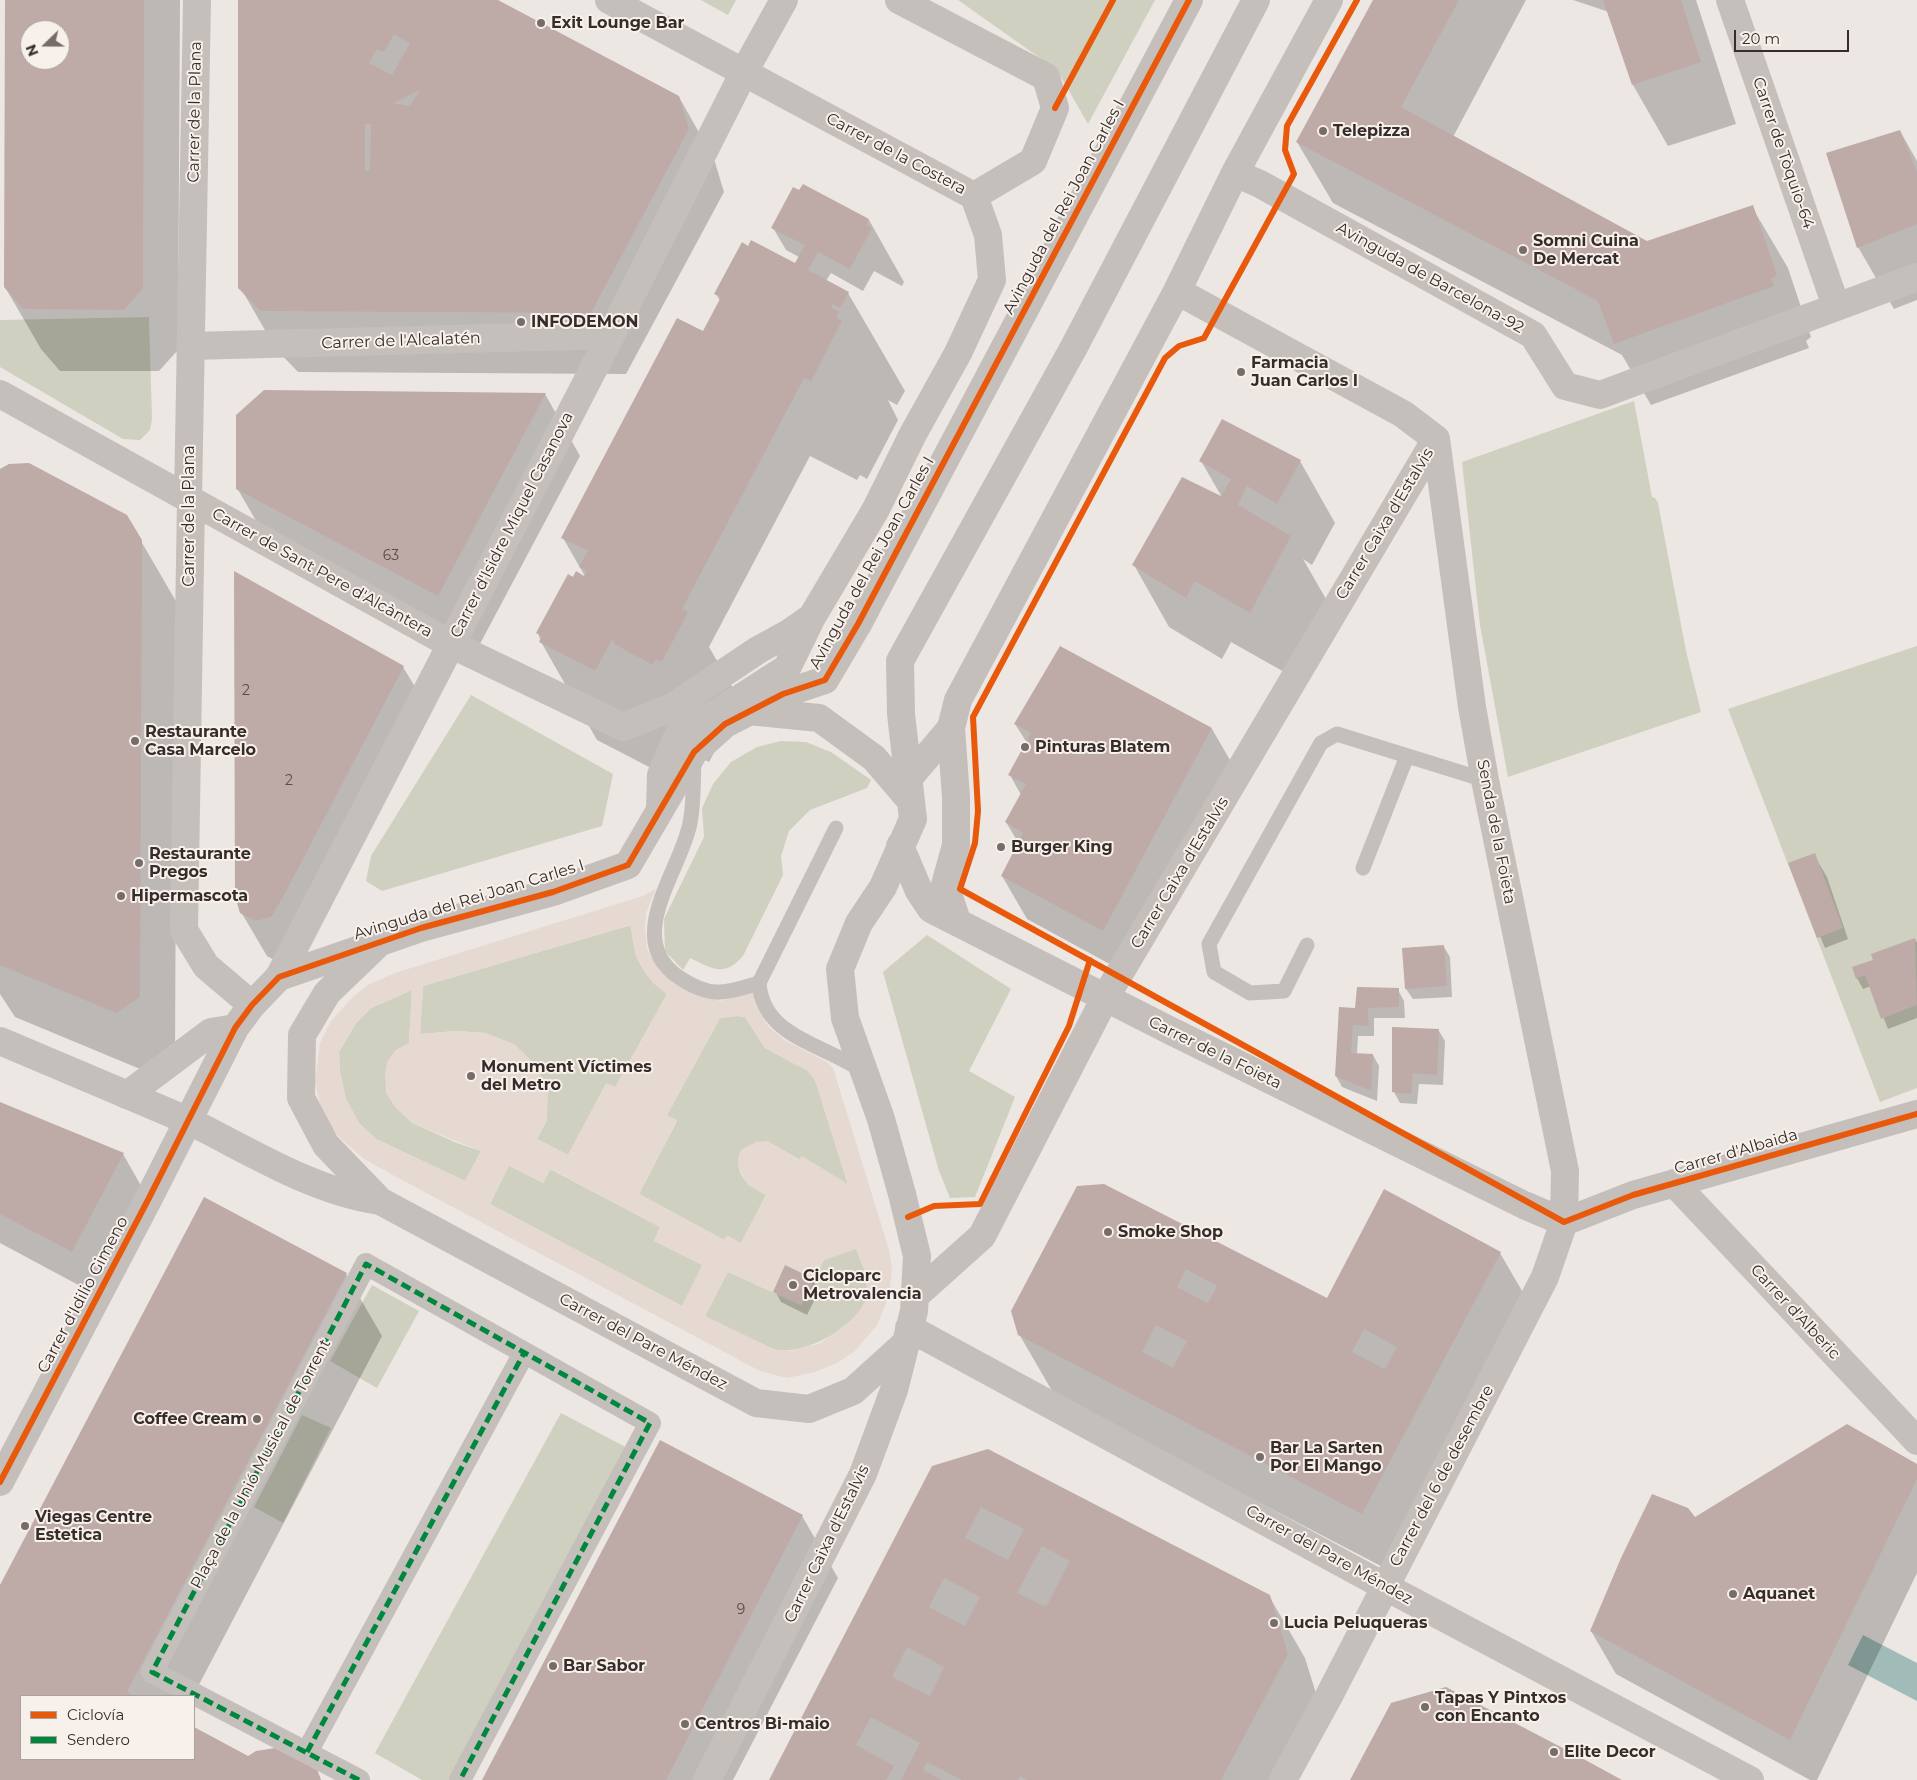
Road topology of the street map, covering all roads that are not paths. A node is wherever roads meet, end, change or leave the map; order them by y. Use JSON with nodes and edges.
{"nodes":[{"id":1,"x":197,"y":0,"type":"edge"},
{"id":2,"x":609,"y":0,"type":"edge"},
{"id":3,"x":784,"y":0,"type":"edge"},
{"id":4,"x":900,"y":0,"type":"edge"},
{"id":5,"x":1189,"y":0,"type":"edge"},
{"id":6,"x":1256,"y":0,"type":"edge"},
{"id":7,"x":1329,"y":0,"type":"edge"},
{"id":8,"x":1730,"y":0,"type":"edge"},
{"id":9,"x":744,"y":72,"type":"junction"},
{"id":10,"x":1235,"y":174,"type":"junction"},
{"id":11,"x":974,"y":196,"type":"junction"},
{"id":12,"x":1917,"y":277,"type":"edge"},
{"id":13,"x":1177,"y":291,"type":"junction"},
{"id":14,"x":1836,"y":306,"type":"junction"},
{"id":15,"x":611,"y":335,"type":"junction"},
{"id":16,"x":191,"y":346,"type":"junction"},
{"id":17,"x":0,"y":394,"type":"edge"},
{"id":18,"x":1436,"y":438,"type":"junction"},
{"id":19,"x":189,"y":500,"type":"junction"},
{"id":20,"x":812,"y":617,"type":"junction"},
{"id":21,"x":450,"y":644,"type":"junction"},
{"id":22,"x":748,"y":711,"type":"junction"},
{"id":23,"x":623,"y":727,"type":"joint"},
{"id":24,"x":950,"y":728,"type":"junction"},
{"id":25,"x":694,"y":752,"type":"junction"},
{"id":26,"x":1406,"y":756,"type":"junction"},
{"id":27,"x":1484,"y":780,"type":"junction"},
{"id":28,"x":909,"y":790,"type":"junction"},
{"id":29,"x":660,"y":809,"type":"junction"},
{"id":30,"x":836,"y":828,"type":"dead end"},
{"id":31,"x":900,"y":846,"type":"junction"},
{"id":32,"x":1363,"y":868,"type":"dead end"},
{"id":33,"x":957,"y":922,"type":"junction"},
{"id":34,"x":382,"y":940,"type":"junction"},
{"id":35,"x":1307,"y":945,"type":"dead end"},
{"id":36,"x":279,"y":977,"type":"junction"},
{"id":37,"x":759,"y":983,"type":"junction"},
{"id":38,"x":1105,"y":998,"type":"junction"},
{"id":39,"x":252,"y":1005,"type":"junction"},
{"id":40,"x":235,"y":1028,"type":"junction"},
{"id":41,"x":0,"y":1041,"type":"edge"},
{"id":42,"x":865,"y":1074,"type":"junction"},
{"id":43,"x":127,"y":1095,"type":"junction"},
{"id":44,"x":1917,"y":1114,"type":"edge"},
{"id":45,"x":189,"y":1121,"type":"junction"},
{"id":46,"x":1674,"y":1183,"type":"junction"},
{"id":47,"x":380,"y":1201,"type":"junction"},
{"id":48,"x":1564,"y":1222,"type":"junction"},
{"id":49,"x":915,"y":1296,"type":"junction"},
{"id":50,"x":907,"y":1336,"type":"junction"},
{"id":51,"x":524,"y":1353,"type":"junction"},
{"id":52,"x":1917,"y":1442,"type":"edge"},
{"id":53,"x":0,"y":1482,"type":"edge"},
{"id":54,"x":1384,"y":1586,"type":"junction"},
{"id":55,"x":307,"y":1752,"type":"junction"},
{"id":56,"x":360,"y":1780,"type":"edge"},
{"id":57,"x":460,"y":1780,"type":"edge"},
{"id":58,"x":707,"y":1780,"type":"edge"},
{"id":59,"x":1283,"y":1780,"type":"edge"},
{"id":60,"x":1750,"y":1780,"type":"edge"}],
"edges":[{"from":1,"to":16,"type":"street","name":"Carrer de la Plana"},
{"from":2,"to":9,"type":"street","name":"Carrer de la Costera"},
{"from":3,"to":9,"type":"street"},
{"from":4,"to":11,"type":"street","name":"Carrer de la Costera"},
{"from":5,"to":22,"type":"street","name":"Avinguda del Rei Joan Carles I"},
{"from":6,"to":28,"type":"street"},
{"from":7,"to":10,"type":"street"},
{"from":8,"to":14,"type":"street","name":"Carrer de Tòquio-64"},
{"from":9,"to":11,"type":"street","name":"Carrer de la Costera"},
{"from":9,"to":15,"type":"street","name":"Carrer d'Isidre Miquel Casanova"},
{"from":10,"to":13,"type":"street"},
{"from":10,"to":14,"type":"street","name":"Avinguda de Barcelona-92"},
{"from":11,"to":20,"type":"street","name":"Avinguda del Rei Joan Carles I"},
{"from":12,"to":14,"type":"street","name":"Avinguda de Barcelona-92"},
{"from":13,"to":18,"type":"street"},
{"from":13,"to":24,"type":"street"},
{"from":15,"to":16,"type":"street","name":"Carrer de l'Alcalatén"},
{"from":15,"to":21,"type":"street","name":"Carrer d'Isidre Miquel Casanova"},
{"from":16,"to":19,"type":"street","name":"Carrer de la Plana"},
{"from":17,"to":19,"type":"street","name":"Carrer de Sant Pere d'Alcàntera"},
{"from":18,"to":27,"type":"street","name":"Senda de la Foieta"},
{"from":18,"to":38,"type":"street","name":"Carrer Caixa d'Estalvis"},
{"from":19,"to":21,"type":"street","name":"Carrer de Sant Pere d'Alcàntera"},
{"from":19,"to":39,"type":"street","name":"Carrer de la Plana"},
{"from":20,"to":23,"type":"street","name":"Avinguda del Rei Joan Carles I"},
{"from":20,"to":29,"type":"street","name":"Avinguda del Rei Joan Carles I"},
{"from":21,"to":23,"type":"street","name":"Carrer de Sant Pere d'Alcàntera"},
{"from":21,"to":36,"type":"street","name":"Carrer d'Isidre Miquel Casanova"},
{"from":22,"to":25,"type":"street","name":"Avinguda del Rei Joan Carles I"},
{"from":22,"to":28,"type":"street"},
{"from":24,"to":28,"type":"street"},
{"from":24,"to":33,"type":"street"},
{"from":25,"to":29,"type":"street","name":"Avinguda del Rei Joan Carles I"},
{"from":25,"to":37,"type":"lane"},
{"from":26,"to":27,"type":"lane"},
{"from":26,"to":32,"type":"lane"},
{"from":26,"to":35,"type":"lane"},
{"from":27,"to":48,"type":"street","name":"Senda de la Foieta"},
{"from":28,"to":31,"type":"street","name":"Carrer Caixa d'Estalvis"},
{"from":29,"to":34,"type":"street","name":"Avinguda del Rei Joan Carles I"},
{"from":30,"to":37,"type":"lane"},
{"from":31,"to":33,"type":"street","name":"Carrer de la Foieta"},
{"from":31,"to":42,"type":"street","name":"Carrer Caixa d'Estalvis"},
{"from":33,"to":38,"type":"street","name":"Carrer de la Foieta"},
{"from":34,"to":36,"type":"street","name":"Avinguda del Rei Joan Carles I"},
{"from":34,"to":47,"type":"street","name":"Carrer del Pare Méndez"},
{"from":36,"to":39,"type":"street","name":"Avinguda del Rei Joan Carles I"},
{"from":37,"to":42,"type":"lane"},
{"from":38,"to":48,"type":"street","name":"Carrer de la Foieta"},
{"from":38,"to":49,"type":"street","name":"Carrer Caixa d'Estalvis"},
{"from":39,"to":40,"type":"street","name":"Avinguda del Rei Joan Carles I"},
{"from":40,"to":43,"type":"street"},
{"from":40,"to":45,"type":"street","name":"Avinguda del Rei Joan Carles I"},
{"from":41,"to":43,"type":"street","name":"Carrer del Pare Méndez"},
{"from":42,"to":49,"type":"street","name":"Carrer Caixa d'Estalvis"},
{"from":43,"to":45,"type":"street","name":"Carrer del Pare Méndez"},
{"from":44,"to":46,"type":"street","name":"Carrer d'Albaida"},
{"from":45,"to":47,"type":"street","name":"Carrer del Pare Méndez"},
{"from":45,"to":53,"type":"street","name":"Carrer d'Idilio Gimeno"},
{"from":46,"to":48,"type":"street","name":"Carrer d'Albaida"},
{"from":46,"to":52,"type":"street","name":"Carrer d'Alberic"},
{"from":47,"to":50,"type":"street","name":"Carrer del Pare Méndez"},
{"from":48,"to":54,"type":"street","name":"Carrer del 6 de desembre"},
{"from":49,"to":50,"type":"street","name":"Carrer Caixa d'Estalvis"},
{"from":50,"to":54,"type":"street","name":"Carrer del Pare Méndez"},
{"from":50,"to":58,"type":"street","name":"Carrer Caixa d'Estalvis"},
{"from":51,"to":55,"type":"street"},
{"from":51,"to":55,"type":"street","name":"Plaça de la Unió Musical de Torrent"},
{"from":51,"to":57,"type":"street","name":"Plaça de la Unió Musical de Torrent"},
{"from":54,"to":59,"type":"street","name":"Carrer del 6 de desembre"},
{"from":54,"to":60,"type":"street","name":"Carrer del Pare Méndez"},
{"from":55,"to":56,"type":"street","name":"Plaça de la Unió Musical de Torrent"}]}
